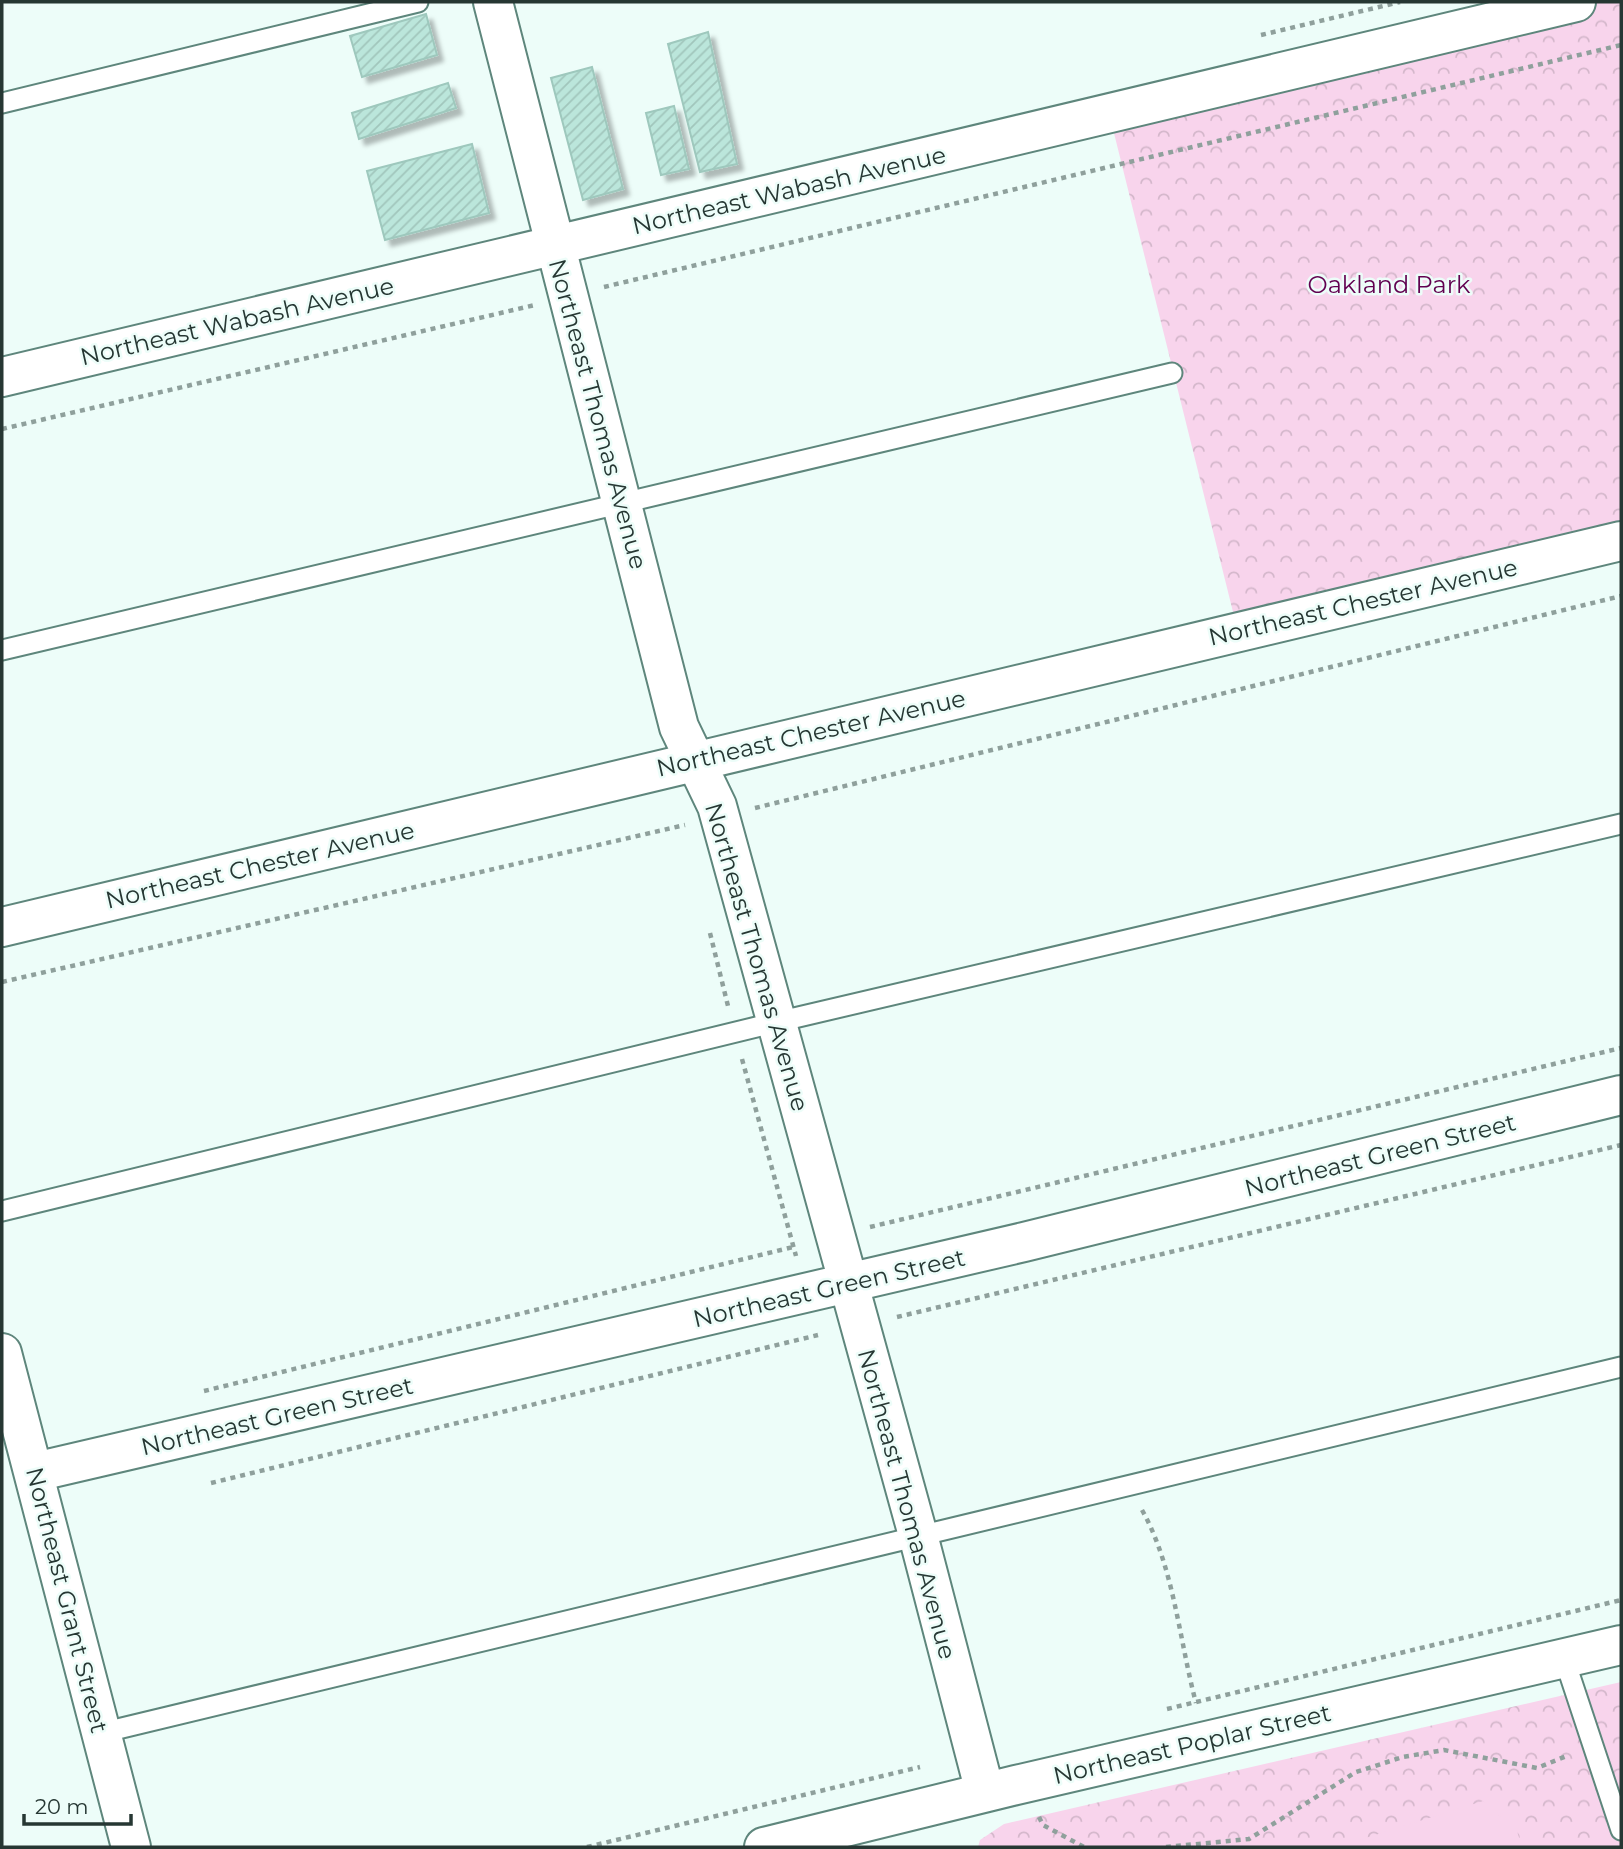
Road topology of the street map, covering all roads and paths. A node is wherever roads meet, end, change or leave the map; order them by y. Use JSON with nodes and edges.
{"nodes":[{"id":1,"x":418,"y":2,"type":"edge"},
{"id":2,"x":493,"y":2,"type":"edge"},
{"id":3,"x":1576,"y":2,"type":"edge"},
{"id":4,"x":1621,"y":45,"type":"edge"},
{"id":5,"x":2,"y":103,"type":"edge"},
{"id":6,"x":554,"y":246,"type":"junction"},
{"id":7,"x":567,"y":297,"type":"junction"},
{"id":8,"x":1172,"y":373,"type":"dead end"},
{"id":9,"x":2,"y":377,"type":"edge"},
{"id":10,"x":2,"y":429,"type":"edge"},
{"id":11,"x":621,"y":503,"type":"junction"},
{"id":12,"x":1621,"y":541,"type":"edge"},
{"id":13,"x":1621,"y":596,"type":"edge"},
{"id":14,"x":2,"y":650,"type":"edge"},
{"id":15,"x":696,"y":761,"type":"junction"},
{"id":16,"x":720,"y":817,"type":"junction"},
{"id":17,"x":1621,"y":824,"type":"edge"},
{"id":18,"x":2,"y":927,"type":"edge"},
{"id":19,"x":2,"y":982,"type":"edge"},
{"id":20,"x":777,"y":1023,"type":"junction"},
{"id":21,"x":1621,"y":1096,"type":"edge"},
{"id":22,"x":2,"y":1211,"type":"edge"},
{"id":23,"x":847,"y":1283,"type":"junction"},
{"id":24,"x":818,"y":1335,"type":"dead end"},
{"id":25,"x":2,"y":1353,"type":"edge"},
{"id":26,"x":1621,"y":1367,"type":"edge"},
{"id":27,"x":35,"y":1472,"type":"junction"},
{"id":28,"x":211,"y":1483,"type":"dead end"},
{"id":29,"x":1128,"y":1485,"type":"junction"},
{"id":30,"x":918,"y":1535,"type":"junction"},
{"id":31,"x":1621,"y":1645,"type":"edge"},
{"id":32,"x":1564,"y":1658,"type":"junction"},
{"id":33,"x":1199,"y":1714,"type":"dead end"},
{"id":34,"x":102,"y":1733,"type":"junction"},
{"id":35,"x":1594,"y":1745,"type":"junction"},
{"id":36,"x":985,"y":1792,"type":"junction"},
{"id":37,"x":1037,"y":1811,"type":"dead end"},
{"id":38,"x":1621,"y":1830,"type":"edge"},
{"id":39,"x":131,"y":1847,"type":"edge"},
{"id":40,"x":764,"y":1847,"type":"edge"},
{"id":41,"x":1084,"y":1847,"type":"edge"},
{"id":42,"x":1166,"y":1847,"type":"edge"}],
"edges":[{"from":1,"to":5,"type":"lane"},
{"from":2,"to":6,"type":"street","name":"Northeast Thomas Avenue"},
{"from":3,"to":6,"type":"street","name":"Northeast Wabash Avenue"},
{"from":4,"to":7,"type":"path"},
{"from":6,"to":7,"type":"street","name":"Northeast Thomas Avenue"},
{"from":6,"to":9,"type":"street","name":"Northeast Wabash Avenue"},
{"from":7,"to":10,"type":"path"},
{"from":7,"to":11,"type":"street","name":"Northeast Thomas Avenue"},
{"from":8,"to":11,"type":"lane"},
{"from":11,"to":14,"type":"lane"},
{"from":11,"to":15,"type":"street","name":"Northeast Thomas Avenue"},
{"from":12,"to":15,"type":"street","name":"Northeast Chester Avenue"},
{"from":13,"to":16,"type":"path"},
{"from":15,"to":16,"type":"street","name":"Northeast Thomas Avenue"},
{"from":15,"to":18,"type":"street","name":"Northeast Chester Avenue"},
{"from":16,"to":19,"type":"path"},
{"from":16,"to":20,"type":"street","name":"Northeast Thomas Avenue"},
{"from":17,"to":20,"type":"lane"},
{"from":20,"to":22,"type":"lane"},
{"from":20,"to":23,"type":"street","name":"Northeast Thomas Avenue"},
{"from":21,"to":23,"type":"street","name":"Northeast Green Street"},
{"from":23,"to":27,"type":"street","name":"Northeast Green Street"},
{"from":23,"to":30,"type":"street","name":"Northeast Thomas Avenue"},
{"from":24,"to":28,"type":"path"},
{"from":25,"to":27,"type":"street","name":"Northeast Grant Street"},
{"from":26,"to":29,"type":"lane"},
{"from":27,"to":34,"type":"street","name":"Northeast Grant Street"},
{"from":29,"to":30,"type":"lane"},
{"from":29,"to":33,"type":"path"},
{"from":30,"to":34,"type":"lane"},
{"from":30,"to":36,"type":"street","name":"Northeast Thomas Avenue"},
{"from":31,"to":32,"type":"street","name":"Northeast Poplar Street"},
{"from":32,"to":35,"type":"lane"},
{"from":32,"to":36,"type":"street","name":"Northeast Poplar Street"},
{"from":34,"to":39,"type":"street","name":"Northeast Grant Street"},
{"from":35,"to":38,"type":"lane"},
{"from":35,"to":42,"type":"path"},
{"from":36,"to":40,"type":"street","name":"Northeast Poplar Street"},
{"from":37,"to":41,"type":"path"}]}
